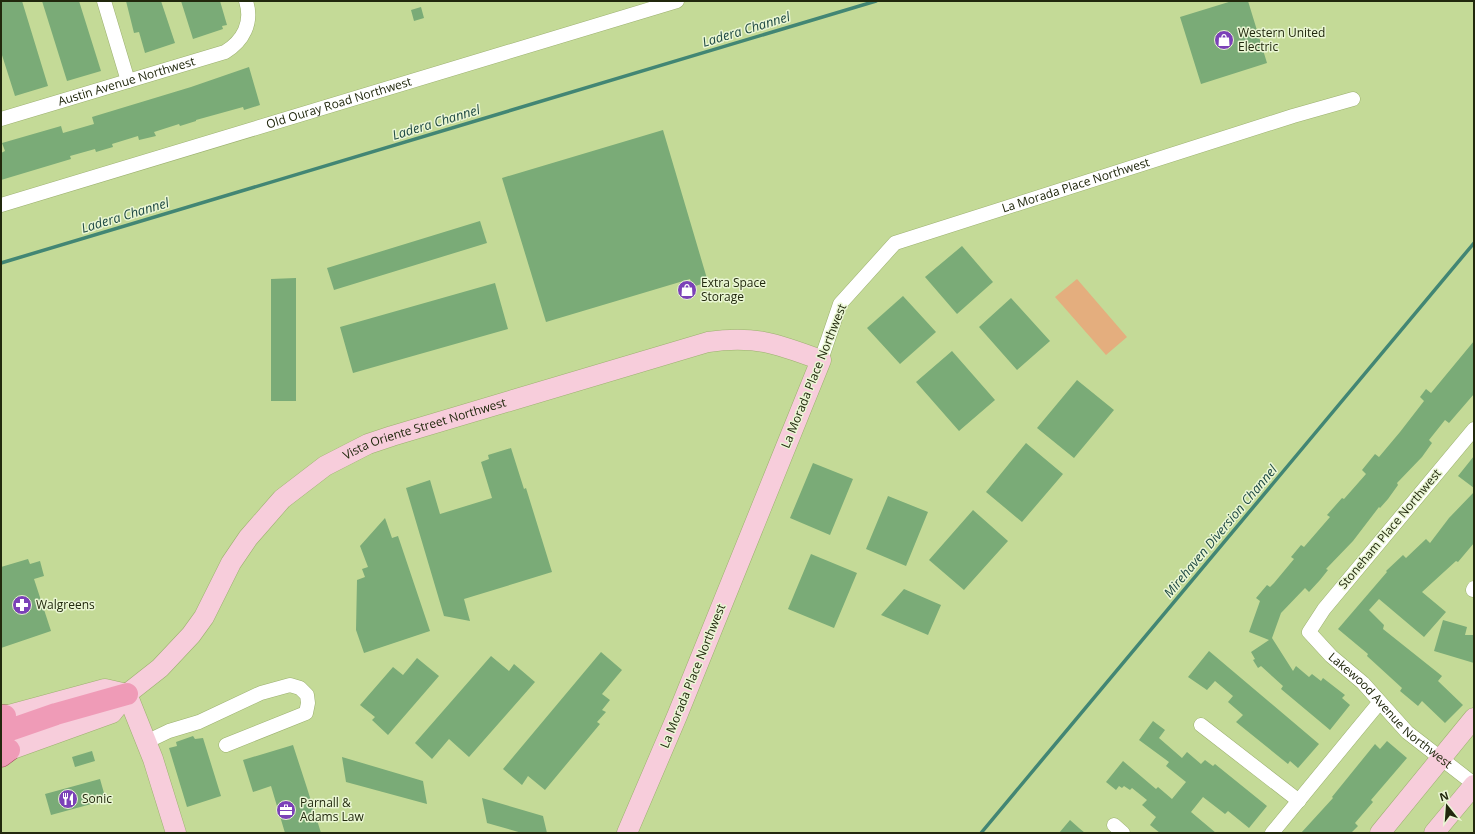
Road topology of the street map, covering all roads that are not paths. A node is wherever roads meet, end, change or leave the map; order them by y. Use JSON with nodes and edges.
{"nodes":[{"id":1,"x":104,"y":1,"type":"edge"},
{"id":2,"x":246,"y":1,"type":"edge"},
{"id":3,"x":678,"y":1,"type":"edge"},
{"id":4,"x":128,"y":81,"type":"junction"},
{"id":5,"x":1353,"y":99,"type":"dead end"},
{"id":6,"x":1,"y":119,"type":"edge"},
{"id":7,"x":1,"y":205,"type":"edge"},
{"id":8,"x":821,"y":360,"type":"junction"},
{"id":9,"x":1474,"y":428,"type":"edge"},
{"id":10,"x":1309,"y":632,"type":"joint"},
{"id":11,"x":127,"y":694,"type":"junction"},
{"id":12,"x":1379,"y":703,"type":"junction"},
{"id":13,"x":1474,"y":718,"type":"edge"},
{"id":14,"x":1201,"y":725,"type":"dead end"},
{"id":15,"x":3,"y":734,"type":"edge"},
{"id":16,"x":146,"y":742,"type":"junction"},
{"id":17,"x":226,"y":745,"type":"dead end"},
{"id":18,"x":1440,"y":758,"type":"junction"},
{"id":19,"x":1474,"y":784,"type":"edge"},
{"id":20,"x":1300,"y":801,"type":"junction"},
{"id":21,"x":176,"y":833,"type":"edge"},
{"id":22,"x":627,"y":833,"type":"edge"},
{"id":23,"x":1272,"y":833,"type":"edge"},
{"id":24,"x":1380,"y":833,"type":"edge"},
{"id":25,"x":1434,"y":833,"type":"edge"}],
"edges":[{"from":1,"to":4,"type":"street"},
{"from":2,"to":4,"type":"street","name":"Austin Avenue Northwest"},
{"from":3,"to":7,"type":"street","name":"Old Ouray Road Northwest"},
{"from":4,"to":6,"type":"street","name":"Austin Avenue Northwest"},
{"from":5,"to":8,"type":"street","name":"La Morada Place Northwest"},
{"from":8,"to":11,"type":"street","name":"Vista Oriente Street Northwest"},
{"from":8,"to":22,"type":"street","name":"La Morada Place Northwest"},
{"from":9,"to":10,"type":"street","name":"Stoneham Place Northwest"},
{"from":10,"to":12,"type":"street","name":"Lakewood Avenue Northwest"},
{"from":11,"to":15,"type":"main road"},
{"from":11,"to":16,"type":"street"},
{"from":12,"to":18,"type":"street","name":"Lakewood Avenue Northwest"},
{"from":12,"to":20,"type":"street"},
{"from":13,"to":18,"type":"street"},
{"from":14,"to":20,"type":"street"},
{"from":16,"to":17,"type":"street"},
{"from":16,"to":21,"type":"street"},
{"from":18,"to":19,"type":"street","name":"Lakewood Avenue Northwest"},
{"from":18,"to":24,"type":"street"},
{"from":19,"to":25,"type":"street"},
{"from":20,"to":23,"type":"street"}]}
